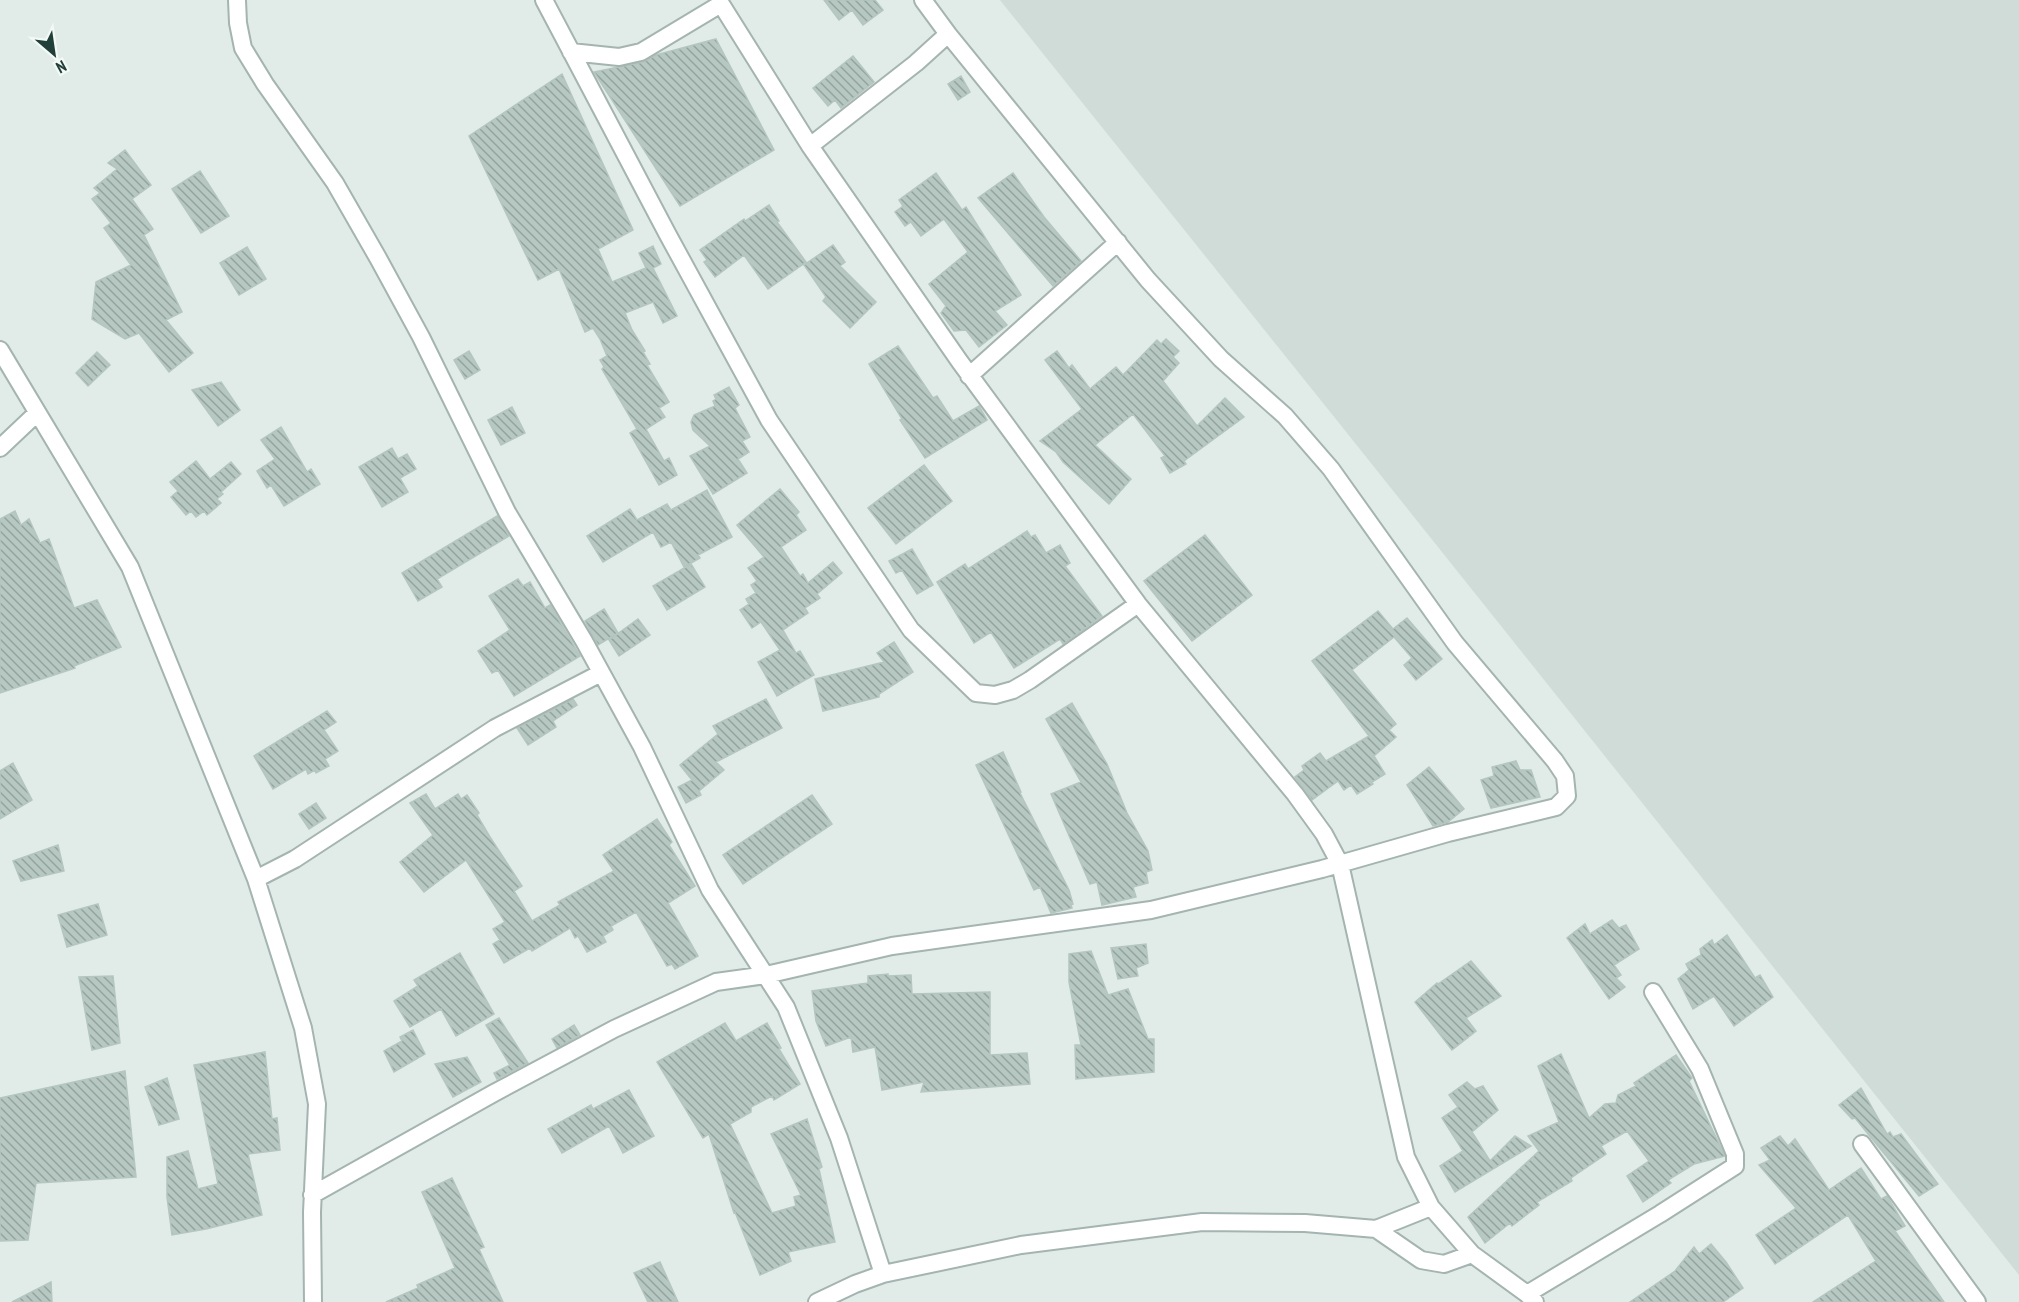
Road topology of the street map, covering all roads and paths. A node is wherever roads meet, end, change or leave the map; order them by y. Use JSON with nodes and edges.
{"nodes":[{"id":1,"x":237,"y":0,"type":"edge"},
{"id":2,"x":544,"y":0,"type":"edge"},
{"id":3,"x":923,"y":0,"type":"edge"},
{"id":4,"x":948,"y":34,"type":"junction"},
{"id":5,"x":571,"y":52,"type":"junction"},
{"id":6,"x":810,"y":146,"type":"junction"},
{"id":7,"x":1118,"y":242,"type":"junction"},
{"id":8,"x":0,"y":350,"type":"edge"},
{"id":9,"x":969,"y":376,"type":"junction"},
{"id":10,"x":37,"y":412,"type":"junction"},
{"id":11,"x":0,"y":448,"type":"edge"},
{"id":12,"x":1138,"y":604,"type":"junction"},
{"id":13,"x":601,"y":673,"type":"junction"},
{"id":14,"x":1340,"y":864,"type":"junction"},
{"id":15,"x":256,"y":879,"type":"junction"},
{"id":16,"x":766,"y":975,"type":"junction"},
{"id":17,"x":1653,"y":992,"type":"dead end"},
{"id":18,"x":1862,"y":1144,"type":"dead end"},
{"id":19,"x":312,"y":1195,"type":"junction"},
{"id":20,"x":1431,"y":1207,"type":"junction"},
{"id":21,"x":1376,"y":1229,"type":"junction"},
{"id":22,"x":1472,"y":1254,"type":"junction"},
{"id":23,"x":883,"y":1274,"type":"junction"},
{"id":24,"x":1531,"y":1298,"type":"edge"},
{"id":25,"x":314,"y":1302,"type":"edge"},
{"id":26,"x":817,"y":1302,"type":"edge"},
{"id":27,"x":1977,"y":1302,"type":"edge"}],
"edges":[{"from":1,"to":13,"type":"street"},
{"from":2,"to":5,"type":"street"},
{"from":3,"to":4,"type":"street"},
{"from":4,"to":6,"type":"street"},
{"from":4,"to":7,"type":"street"},
{"from":5,"to":6,"type":"street"},
{"from":5,"to":12,"type":"street"},
{"from":6,"to":9,"type":"street"},
{"from":7,"to":9,"type":"street"},
{"from":7,"to":14,"type":"street"},
{"from":8,"to":10,"type":"street"},
{"from":9,"to":12,"type":"street"},
{"from":10,"to":11,"type":"street"},
{"from":10,"to":15,"type":"street"},
{"from":12,"to":14,"type":"street"},
{"from":13,"to":15,"type":"street"},
{"from":13,"to":16,"type":"street"},
{"from":14,"to":16,"type":"street"},
{"from":14,"to":20,"type":"street"},
{"from":15,"to":19,"type":"street"},
{"from":16,"to":19,"type":"street"},
{"from":16,"to":23,"type":"street"},
{"from":17,"to":24,"type":"street"},
{"from":18,"to":27,"type":"street"},
{"from":19,"to":25,"type":"street"},
{"from":20,"to":21,"type":"street"},
{"from":20,"to":22,"type":"street"},
{"from":21,"to":22,"type":"street"},
{"from":21,"to":23,"type":"street"},
{"from":22,"to":24,"type":"street"},
{"from":23,"to":26,"type":"street"}]}
